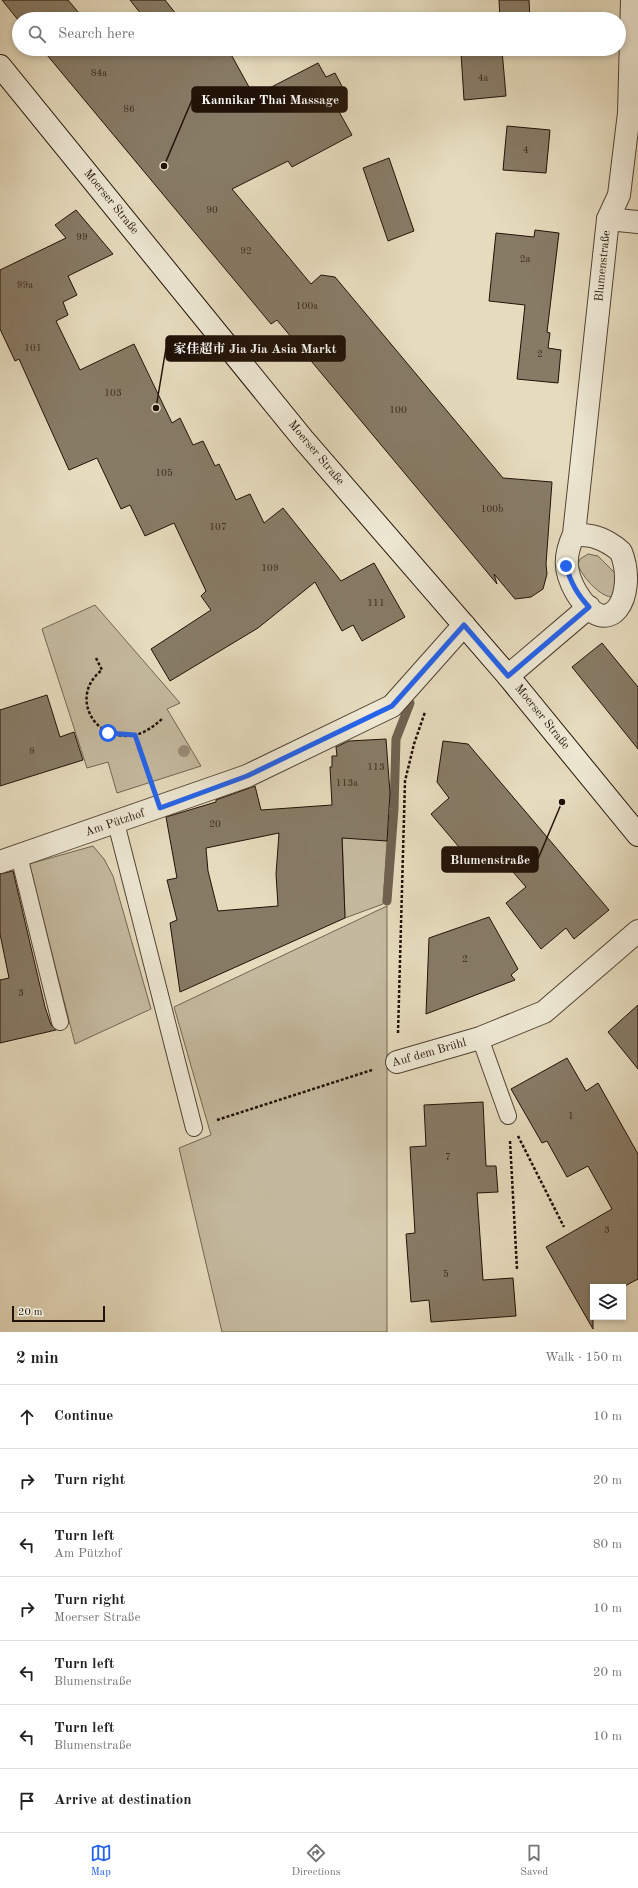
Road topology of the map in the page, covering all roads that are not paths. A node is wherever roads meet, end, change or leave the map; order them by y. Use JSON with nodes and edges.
{"nodes":[{"id":1,"x":632,"y":0,"type":"edge"},
{"id":2,"x":0,"y":66,"type":"edge"},
{"id":3,"x":608,"y":219,"type":"junction"},
{"id":4,"x":638,"y":222,"type":"edge"},
{"id":5,"x":574,"y":534,"type":"junction"},
{"id":6,"x":589,"y":607,"type":"junction"},
{"id":7,"x":464,"y":625,"type":"junction"},
{"id":8,"x":508,"y":676,"type":"junction"},
{"id":9,"x":116,"y":823,"type":"junction"},
{"id":10,"x":638,"y":835,"type":"edge"},
{"id":11,"x":10,"y":859,"type":"edge"},
{"id":12,"x":638,"y":931,"type":"edge"},
{"id":13,"x":60,"y":1022,"type":"dead end"},
{"id":14,"x":480,"y":1038,"type":"junction"},
{"id":15,"x":397,"y":1062,"type":"road end"},
{"id":16,"x":508,"y":1116,"type":"road end"},
{"id":17,"x":194,"y":1128,"type":"road end"}],
"edges":[{"from":1,"to":3,"type":"street","name":"Blumenstraße"},
{"from":2,"to":7,"type":"street","name":"Moerser Straße"},
{"from":3,"to":4,"type":"street"},
{"from":3,"to":5,"type":"street","name":"Blumenstraße"},
{"from":5,"to":6,"type":"street","name":"Blumenstraße"},
{"from":5,"to":6,"type":"street","name":"Blumenstraße"},
{"from":6,"to":8,"type":"street"},
{"from":7,"to":8,"type":"street","name":"Moerser Straße"},
{"from":7,"to":9,"type":"street","name":"Am Pützhof"},
{"from":8,"to":10,"type":"street","name":"Moerser Straße"},
{"from":9,"to":11,"type":"street","name":"Am Pützhof"},
{"from":9,"to":17,"type":"lane"},
{"from":11,"to":13,"type":"lane"},
{"from":12,"to":14,"type":"street","name":"Auf dem Brühl"},
{"from":14,"to":15,"type":"street","name":"Auf dem Brühl"},
{"from":14,"to":16,"type":"lane"}]}
